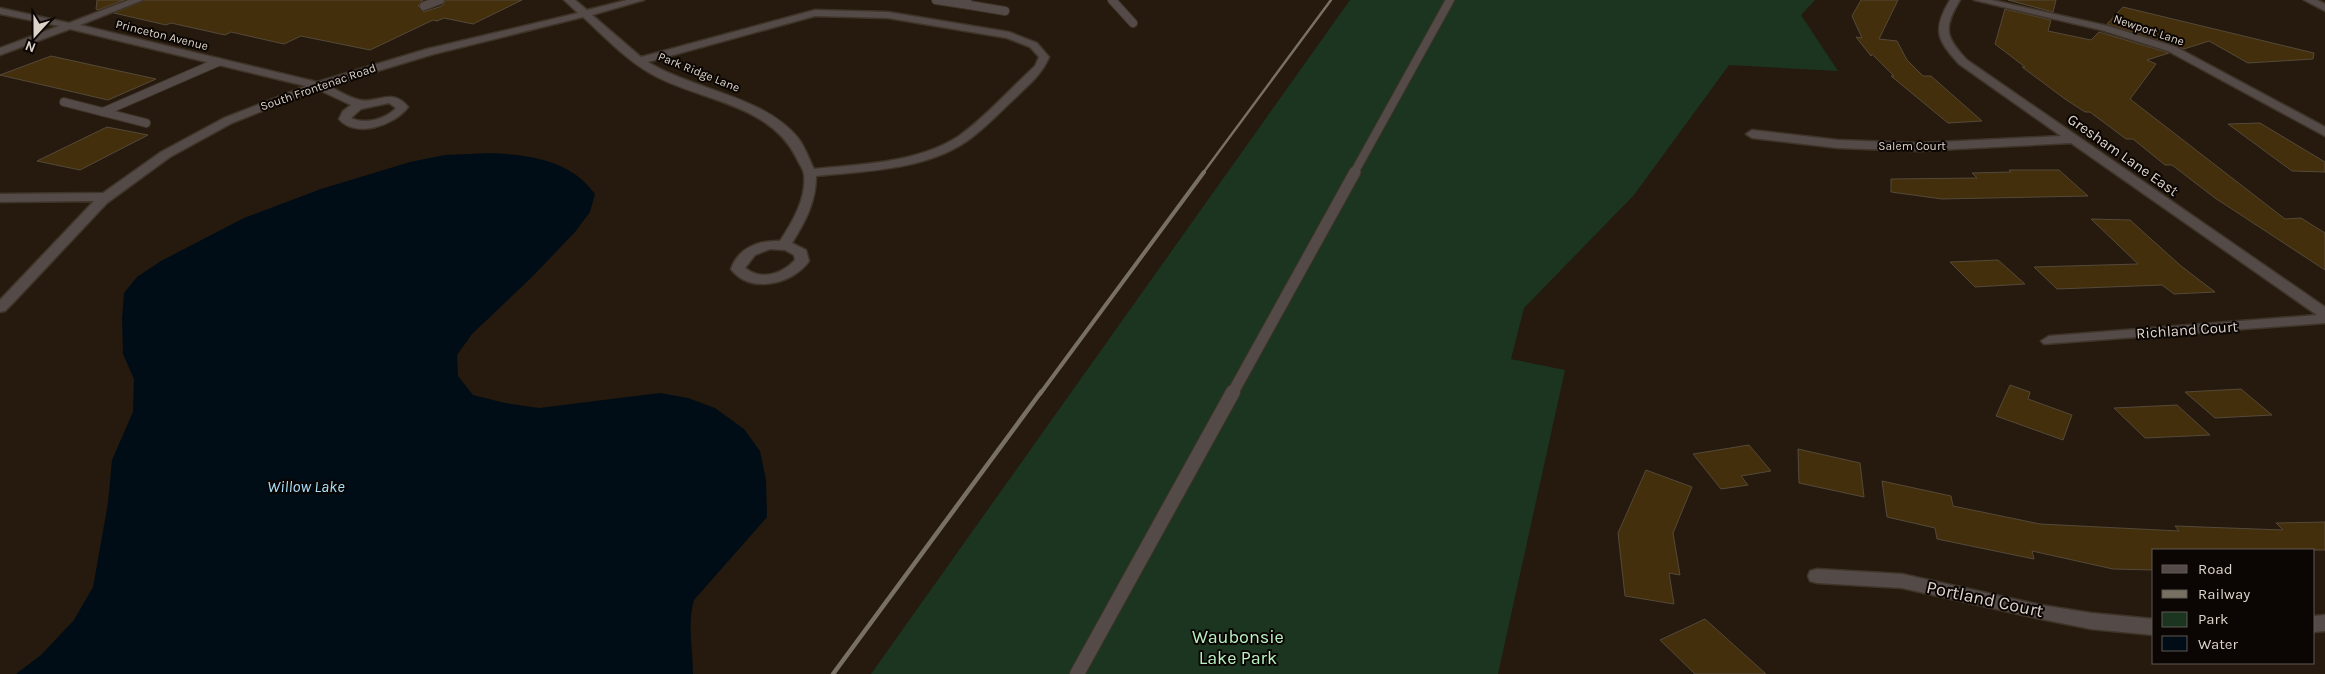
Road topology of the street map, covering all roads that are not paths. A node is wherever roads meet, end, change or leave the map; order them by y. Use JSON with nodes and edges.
{"nodes":[{"id":1,"x":138,"y":0,"type":"edge"},
{"id":2,"x":440,"y":0,"type":"edge"},
{"id":3,"x":569,"y":0,"type":"edge"},
{"id":4,"x":639,"y":0,"type":"edge"},
{"id":5,"x":936,"y":0,"type":"edge"},
{"id":6,"x":1112,"y":0,"type":"edge"},
{"id":7,"x":1450,"y":0,"type":"edge"},
{"id":8,"x":1955,"y":0,"type":"edge"},
{"id":9,"x":1979,"y":0,"type":"edge"},
{"id":10,"x":2308,"y":0,"type":"edge"},
{"id":11,"x":968,"y":2,"type":"edge"},
{"id":12,"x":424,"y":6,"type":"dead end"},
{"id":13,"x":2325,"y":8,"type":"edge"},
{"id":14,"x":0,"y":11,"type":"edge"},
{"id":15,"x":1005,"y":11,"type":"dead end"},
{"id":16,"x":585,"y":14,"type":"junction"},
{"id":17,"x":1133,"y":23,"type":"dead end"},
{"id":18,"x":69,"y":26,"type":"junction"},
{"id":19,"x":0,"y":52,"type":"edge"},
{"id":20,"x":639,"y":61,"type":"junction"},
{"id":21,"x":218,"y":62,"type":"junction"},
{"id":22,"x":317,"y":85,"type":"junction"},
{"id":23,"x":64,"y":102,"type":"dead end"},
{"id":24,"x":361,"y":105,"type":"dead end"},
{"id":25,"x":103,"y":112,"type":"junction"},
{"id":26,"x":146,"y":123,"type":"dead end"},
{"id":27,"x":2325,"y":132,"type":"edge"},
{"id":28,"x":1752,"y":134,"type":"dead end"},
{"id":29,"x":2072,"y":139,"type":"junction"},
{"id":30,"x":810,"y":173,"type":"junction"},
{"id":31,"x":106,"y":197,"type":"junction"},
{"id":32,"x":0,"y":198,"type":"edge"},
{"id":33,"x":784,"y":245,"type":"dead end"},
{"id":34,"x":0,"y":308,"type":"edge"},
{"id":35,"x":2325,"y":314,"type":"edge"},
{"id":36,"x":2325,"y":319,"type":"edge"},
{"id":37,"x":2049,"y":341,"type":"dead end"},
{"id":38,"x":1817,"y":576,"type":"dead end"},
{"id":39,"x":2152,"y":627,"type":"edge"},
{"id":40,"x":1076,"y":674,"type":"edge"}],
"edges":[{"from":1,"to":18,"type":"street"},
{"from":2,"to":12,"type":"lane"},
{"from":3,"to":16,"type":"street","name":"Park Ridge Lane"},
{"from":4,"to":16,"type":"street","name":"South Frontenac Road"},
{"from":5,"to":11,"type":"lane"},
{"from":6,"to":17,"type":"lane"},
{"from":7,"to":40,"type":"lane"},
{"from":8,"to":29,"type":"street","name":"Gresham Lane East"},
{"from":9,"to":27,"type":"street","name":"Newport Lane"},
{"from":10,"to":13,"type":"street"},
{"from":11,"to":15,"type":"lane"},
{"from":14,"to":18,"type":"street","name":"Princeton Avenue"},
{"from":16,"to":20,"type":"street","name":"Park Ridge Lane"},
{"from":16,"to":22,"type":"street","name":"South Frontenac Road"},
{"from":18,"to":19,"type":"street"},
{"from":18,"to":21,"type":"street","name":"Princeton Avenue"},
{"from":20,"to":30,"type":"street","name":"Park Ridge Lane"},
{"from":20,"to":30,"type":"street"},
{"from":21,"to":22,"type":"street","name":"Princeton Avenue"},
{"from":21,"to":25,"type":"lane"},
{"from":22,"to":24,"type":"street","name":"Princeton Avenue"},
{"from":22,"to":31,"type":"street","name":"South Frontenac Road"},
{"from":23,"to":25,"type":"lane"},
{"from":25,"to":26,"type":"lane"},
{"from":28,"to":29,"type":"street","name":"Salem Court"},
{"from":29,"to":35,"type":"street","name":"Gresham Lane East"},
{"from":30,"to":33,"type":"street"},
{"from":31,"to":32,"type":"street"},
{"from":31,"to":34,"type":"street","name":"South Frontenac Road"},
{"from":36,"to":37,"type":"street","name":"Richland Court"},
{"from":38,"to":39,"type":"street","name":"Portland Court"}]}
